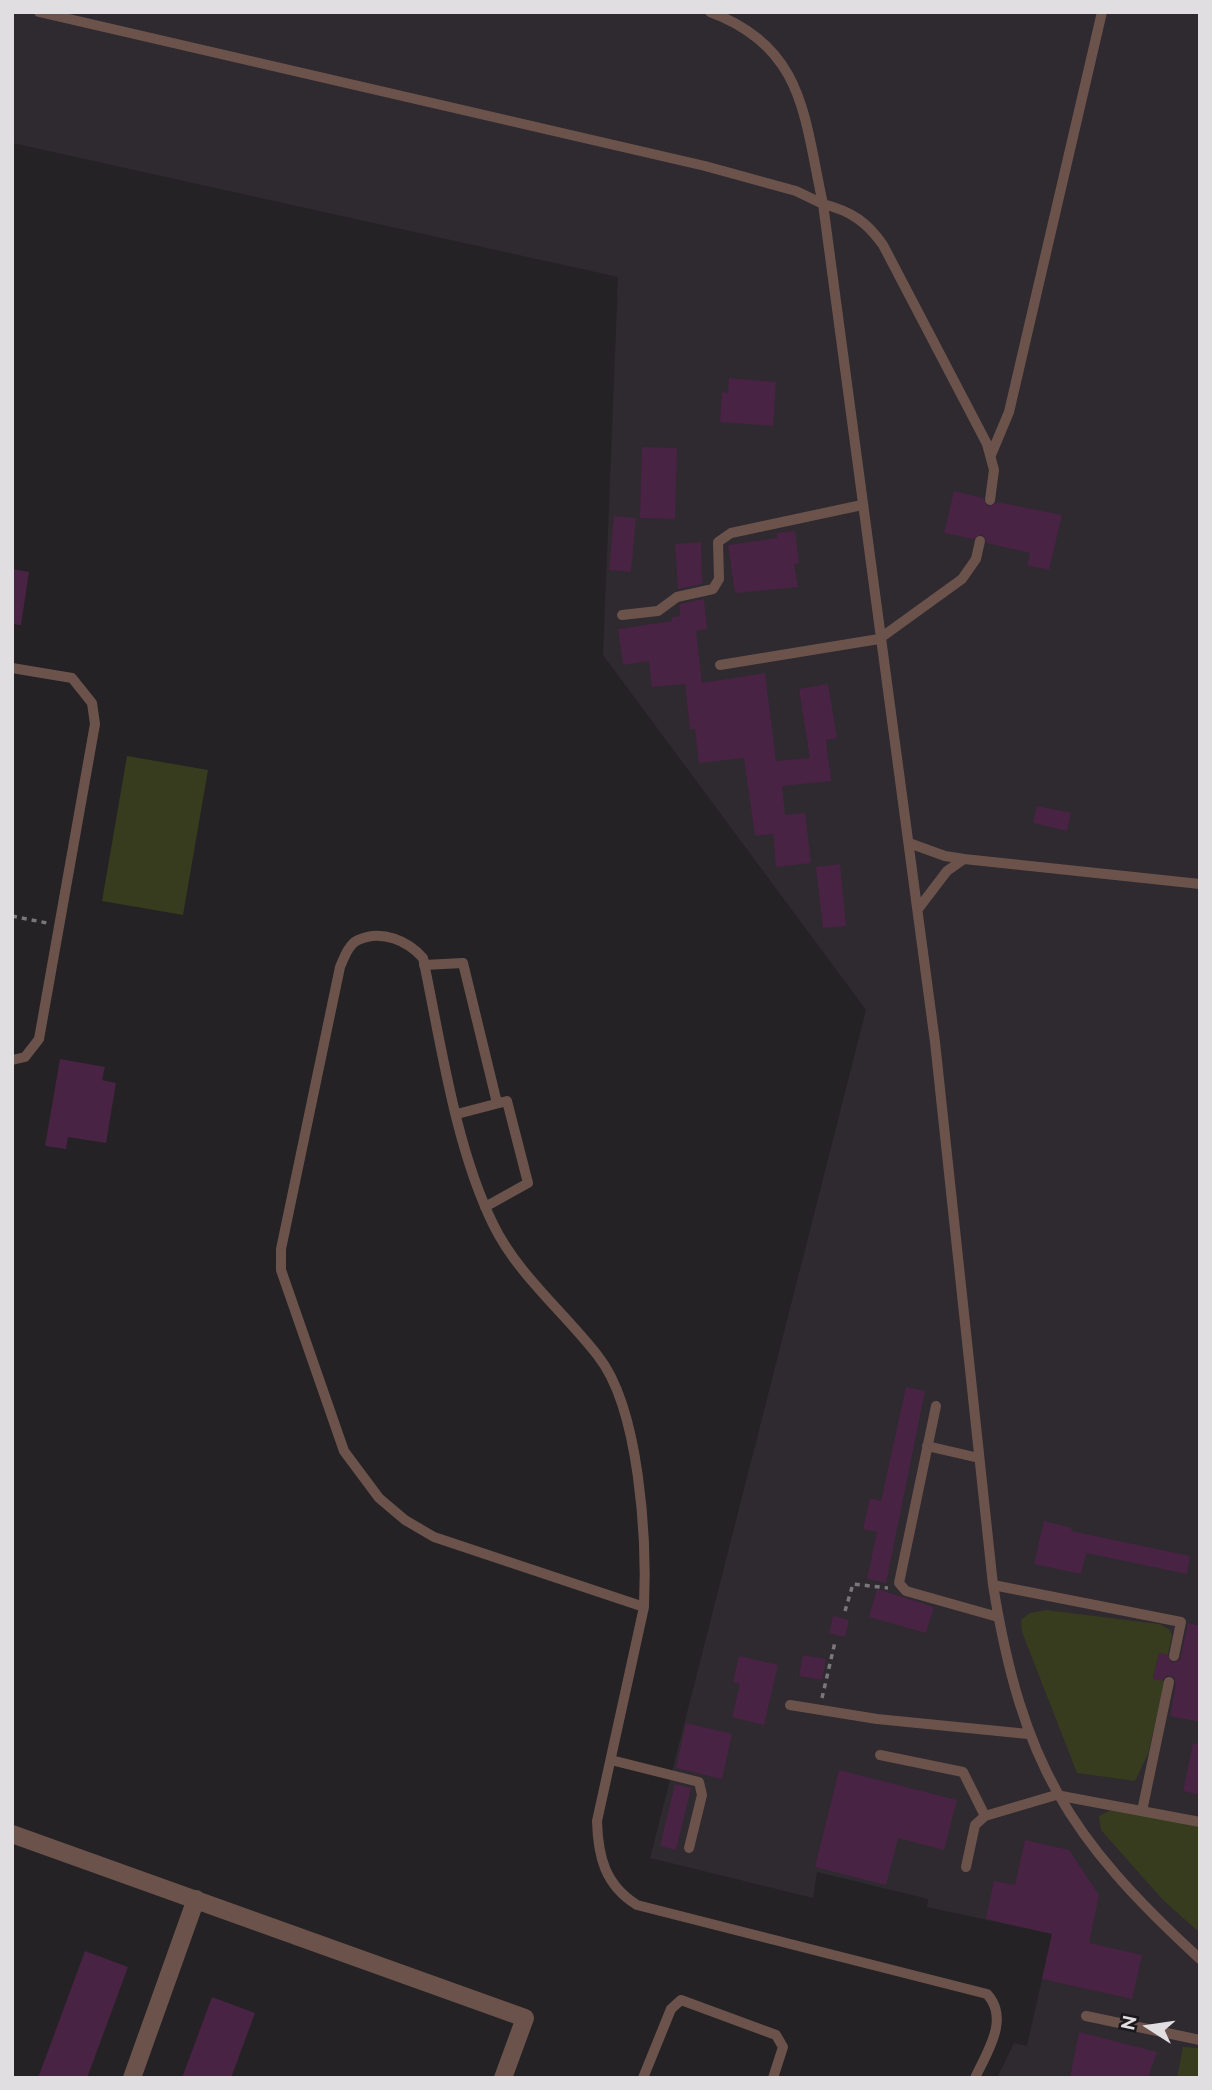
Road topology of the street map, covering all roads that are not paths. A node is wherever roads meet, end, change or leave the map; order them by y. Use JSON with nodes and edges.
{"nodes":[{"id":1,"x":39,"y":12,"type":"edge"},
{"id":2,"x":710,"y":12,"type":"edge"},
{"id":3,"x":1102,"y":12,"type":"edge"},
{"id":4,"x":824,"y":205,"type":"junction"},
{"id":5,"x":991,"y":455,"type":"junction"},
{"id":6,"x":990,"y":500,"type":"dead end"},
{"id":7,"x":862,"y":505,"type":"junction"},
{"id":8,"x":980,"y":541,"type":"dead end"},
{"id":9,"x":622,"y":615,"type":"dead end"},
{"id":10,"x":879,"y":639,"type":"junction"},
{"id":11,"x":720,"y":664,"type":"dead end"},
{"id":12,"x":12,"y":668,"type":"edge"},
{"id":13,"x":909,"y":843,"type":"junction"},
{"id":14,"x":964,"y":859,"type":"junction"},
{"id":15,"x":1200,"y":884,"type":"edge"},
{"id":16,"x":918,"y":909,"type":"junction"},
{"id":17,"x":424,"y":965,"type":"junction"},
{"id":18,"x":12,"y":1060,"type":"edge"},
{"id":19,"x":497,"y":1103,"type":"junction"},
{"id":20,"x":457,"y":1114,"type":"junction"},
{"id":21,"x":485,"y":1207,"type":"junction"},
{"id":22,"x":936,"y":1406,"type":"dead end"},
{"id":23,"x":927,"y":1446,"type":"junction"},
{"id":24,"x":979,"y":1458,"type":"junction"},
{"id":25,"x":993,"y":1585,"type":"junction"},
{"id":26,"x":644,"y":1607,"type":"junction"},
{"id":27,"x":998,"y":1617,"type":"junction"},
{"id":28,"x":1174,"y":1656,"type":"dead end"},
{"id":29,"x":1169,"y":1682,"type":"dead end"},
{"id":30,"x":790,"y":1705,"type":"dead end"},
{"id":31,"x":1028,"y":1734,"type":"junction"},
{"id":32,"x":880,"y":1755,"type":"dead end"},
{"id":33,"x":611,"y":1760,"type":"junction"},
{"id":34,"x":1056,"y":1795,"type":"junction"},
{"id":35,"x":1142,"y":1811,"type":"junction"},
{"id":36,"x":985,"y":1816,"type":"junction"},
{"id":37,"x":1200,"y":1822,"type":"edge"},
{"id":38,"x":12,"y":1834,"type":"edge"},
{"id":39,"x":689,"y":1848,"type":"dead end"},
{"id":40,"x":966,"y":1867,"type":"dead end"},
{"id":41,"x":196,"y":1899,"type":"junction"},
{"id":42,"x":1200,"y":1959,"type":"edge"},
{"id":43,"x":1086,"y":2016,"type":"dead end"},
{"id":44,"x":1200,"y":2040,"type":"edge"},
{"id":45,"x":132,"y":2078,"type":"edge"},
{"id":46,"x":503,"y":2078,"type":"edge"},
{"id":47,"x":643,"y":2078,"type":"edge"},
{"id":48,"x":773,"y":2078,"type":"edge"},
{"id":49,"x":975,"y":2078,"type":"edge"}],
"edges":[{"from":1,"to":4,"type":"lane"},
{"from":2,"to":4,"type":"lane"},
{"from":3,"to":5,"type":"lane"},
{"from":4,"to":5,"type":"lane"},
{"from":4,"to":7,"type":"lane"},
{"from":5,"to":6,"type":"lane"},
{"from":7,"to":9,"type":"lane"},
{"from":7,"to":10,"type":"lane"},
{"from":8,"to":10,"type":"lane"},
{"from":10,"to":11,"type":"lane"},
{"from":10,"to":13,"type":"lane"},
{"from":12,"to":18,"type":"lane"},
{"from":13,"to":14,"type":"lane"},
{"from":13,"to":16,"type":"lane"},
{"from":14,"to":15,"type":"lane"},
{"from":14,"to":16,"type":"lane"},
{"from":16,"to":24,"type":"lane"},
{"from":17,"to":19,"type":"lane"},
{"from":17,"to":20,"type":"lane"},
{"from":17,"to":26,"type":"lane"},
{"from":19,"to":20,"type":"lane"},
{"from":19,"to":21,"type":"lane"},
{"from":20,"to":21,"type":"lane"},
{"from":21,"to":26,"type":"lane"},
{"from":22,"to":23,"type":"lane"},
{"from":23,"to":24,"type":"lane"},
{"from":23,"to":27,"type":"lane"},
{"from":24,"to":25,"type":"lane"},
{"from":25,"to":27,"type":"lane"},
{"from":25,"to":28,"type":"lane"},
{"from":26,"to":33,"type":"lane"},
{"from":27,"to":31,"type":"lane"},
{"from":29,"to":35,"type":"lane"},
{"from":30,"to":31,"type":"lane"},
{"from":31,"to":34,"type":"lane"},
{"from":32,"to":36,"type":"lane"},
{"from":33,"to":39,"type":"lane"},
{"from":33,"to":49,"type":"lane"},
{"from":34,"to":35,"type":"lane"},
{"from":34,"to":36,"type":"lane"},
{"from":34,"to":42,"type":"lane"},
{"from":35,"to":37,"type":"lane"},
{"from":36,"to":40,"type":"lane"},
{"from":38,"to":41,"type":"street"},
{"from":41,"to":45,"type":"street"},
{"from":41,"to":46,"type":"street"},
{"from":43,"to":44,"type":"lane"},
{"from":47,"to":48,"type":"lane"}]}
